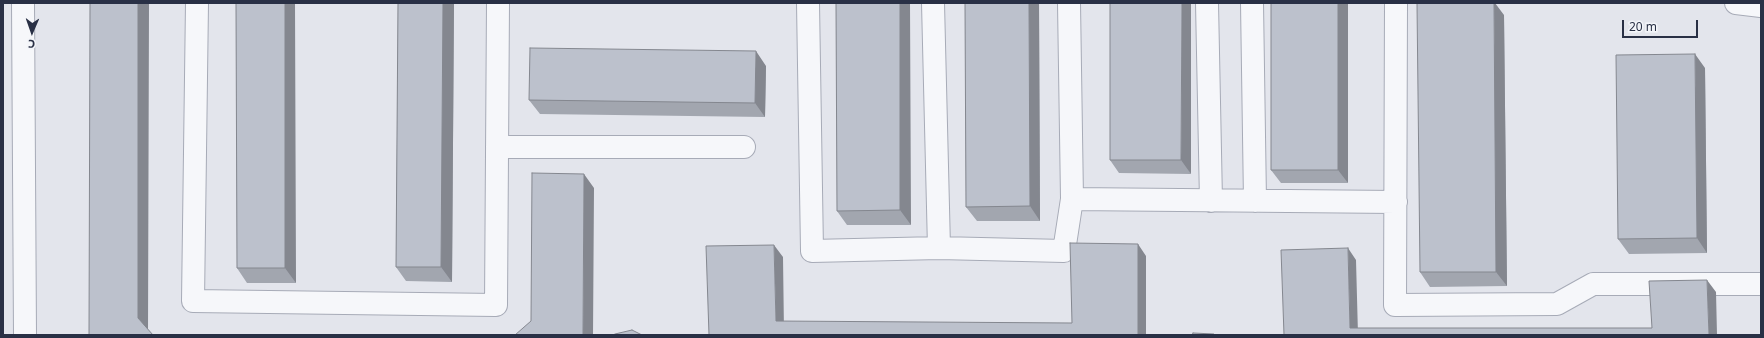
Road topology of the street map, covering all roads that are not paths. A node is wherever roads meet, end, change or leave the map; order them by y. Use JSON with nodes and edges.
{"nodes":[{"id":1,"x":23,"y":3,"type":"edge"},
{"id":2,"x":197,"y":3,"type":"edge"},
{"id":3,"x":498,"y":3,"type":"edge"},
{"id":4,"x":808,"y":3,"type":"edge"},
{"id":5,"x":934,"y":3,"type":"edge"},
{"id":6,"x":1069,"y":3,"type":"edge"},
{"id":7,"x":1207,"y":3,"type":"edge"},
{"id":8,"x":1252,"y":3,"type":"edge"},
{"id":9,"x":1396,"y":3,"type":"edge"},
{"id":10,"x":1736,"y":3,"type":"edge"},
{"id":11,"x":1761,"y":6,"type":"edge"},
{"id":12,"x":497,"y":147,"type":"junction"},
{"id":13,"x":744,"y":147,"type":"dead end"},
{"id":14,"x":1072,"y":200,"type":"junction"},
{"id":15,"x":1211,"y":201,"type":"junction"},
{"id":16,"x":1255,"y":201,"type":"junction"},
{"id":17,"x":1396,"y":202,"type":"junction"},
{"id":18,"x":939,"y":248,"type":"junction"},
{"id":19,"x":1761,"y":284,"type":"edge"},
{"id":20,"x":25,"y":335,"type":"edge"}],
"edges":[{"from":1,"to":20,"type":"street"},
{"from":2,"to":12,"type":"street"},
{"from":3,"to":12,"type":"street"},
{"from":4,"to":18,"type":"street"},
{"from":5,"to":18,"type":"street"},
{"from":6,"to":14,"type":"street"},
{"from":7,"to":15,"type":"street"},
{"from":8,"to":16,"type":"street"},
{"from":9,"to":17,"type":"street"},
{"from":10,"to":11,"type":"street"},
{"from":12,"to":13,"type":"street"},
{"from":14,"to":15,"type":"street"},
{"from":14,"to":18,"type":"street"},
{"from":15,"to":16,"type":"street"},
{"from":16,"to":17,"type":"street"},
{"from":17,"to":19,"type":"street"}]}
